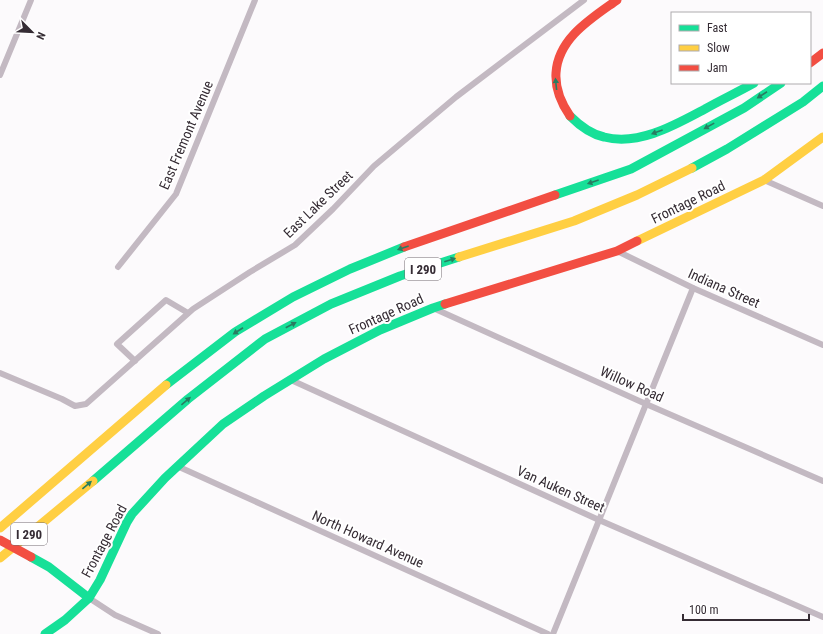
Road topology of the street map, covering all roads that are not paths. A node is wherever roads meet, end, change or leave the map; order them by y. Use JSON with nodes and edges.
{"nodes":[{"id":1,"x":31,"y":0,"type":"edge"},
{"id":2,"x":255,"y":0,"type":"edge"},
{"id":3,"x":584,"y":0,"type":"edge"},
{"id":4,"x":616,"y":0,"type":"edge"},
{"id":5,"x":823,"y":53,"type":"edge"},
{"id":6,"x":811,"y":62,"type":"edge"},
{"id":7,"x":0,"y":74,"type":"edge"},
{"id":8,"x":752,"y":84,"type":"edge"},
{"id":9,"x":780,"y":84,"type":"edge"},
{"id":10,"x":823,"y":86,"type":"edge"},
{"id":11,"x":823,"y":137,"type":"edge"},
{"id":12,"x":764,"y":180,"type":"junction"},
{"id":13,"x":823,"y":206,"type":"edge"},
{"id":14,"x":617,"y":251,"type":"junction"},
{"id":15,"x":118,"y":267,"type":"dead end"},
{"id":16,"x":692,"y":288,"type":"junction"},
{"id":17,"x":433,"y":308,"type":"junction"},
{"id":18,"x":188,"y":313,"type":"junction"},
{"id":19,"x":823,"y":345,"type":"edge"},
{"id":20,"x":135,"y":361,"type":"junction"},
{"id":21,"x":0,"y":372,"type":"edge"},
{"id":22,"x":291,"y":380,"type":"junction"},
{"id":23,"x":646,"y":404,"type":"junction"},
{"id":24,"x":177,"y":466,"type":"junction"},
{"id":25,"x":823,"y":481,"type":"edge"},
{"id":26,"x":599,"y":520,"type":"junction"},
{"id":27,"x":0,"y":528,"type":"edge"},
{"id":28,"x":0,"y":540,"type":"edge"},
{"id":29,"x":0,"y":558,"type":"edge"},
{"id":30,"x":89,"y":598,"type":"junction"},
{"id":31,"x":823,"y":617,"type":"edge"},
{"id":32,"x":45,"y":634,"type":"edge"},
{"id":33,"x":158,"y":634,"type":"edge"},
{"id":34,"x":548,"y":634,"type":"edge"},
{"id":35,"x":553,"y":634,"type":"edge"}],
"edges":[{"from":1,"to":7,"type":"street"},
{"from":2,"to":15,"type":"street","name":"East Fremont Avenue"},
{"from":3,"to":18,"type":"street","name":"East Lake Street"},
{"from":8,"to":4,"type":"main road","one_way":true},
{"from":5,"to":6,"type":"main road"},
{"from":9,"to":27,"type":"main road","number":"I 290","one_way":true},
{"from":29,"to":10,"type":"main road","number":"I 290","one_way":true},
{"from":11,"to":12,"type":"main road","name":"Frontage Road"},
{"from":12,"to":13,"type":"street"},
{"from":12,"to":14,"type":"main road","name":"Frontage Road"},
{"from":14,"to":16,"type":"street","name":"Indiana Street"},
{"from":14,"to":17,"type":"main road","name":"Frontage Road"},
{"from":16,"to":19,"type":"street","name":"Indiana Street"},
{"from":16,"to":23,"type":"street"},
{"from":17,"to":22,"type":"main road","name":"Frontage Road"},
{"from":17,"to":23,"type":"street","name":"Willow Road"},
{"from":18,"to":20,"type":"street","name":"East Lake Street"},
{"from":18,"to":20,"type":"street"},
{"from":20,"to":21,"type":"street","name":"East Lake Street"},
{"from":22,"to":24,"type":"main road","name":"Frontage Road"},
{"from":22,"to":26,"type":"street","name":"Van Auken Street"},
{"from":23,"to":25,"type":"street","name":"Willow Road"},
{"from":23,"to":26,"type":"street"},
{"from":24,"to":30,"type":"main road","name":"Frontage Road"},
{"from":24,"to":34,"type":"street","name":"North Howard Avenue"},
{"from":26,"to":31,"type":"street","name":"Van Auken Street"},
{"from":26,"to":35,"type":"street"},
{"from":28,"to":30,"type":"main road","bridge":true},
{"from":30,"to":32,"type":"main road","name":"Frontage Road"},
{"from":30,"to":33,"type":"street"}]}
